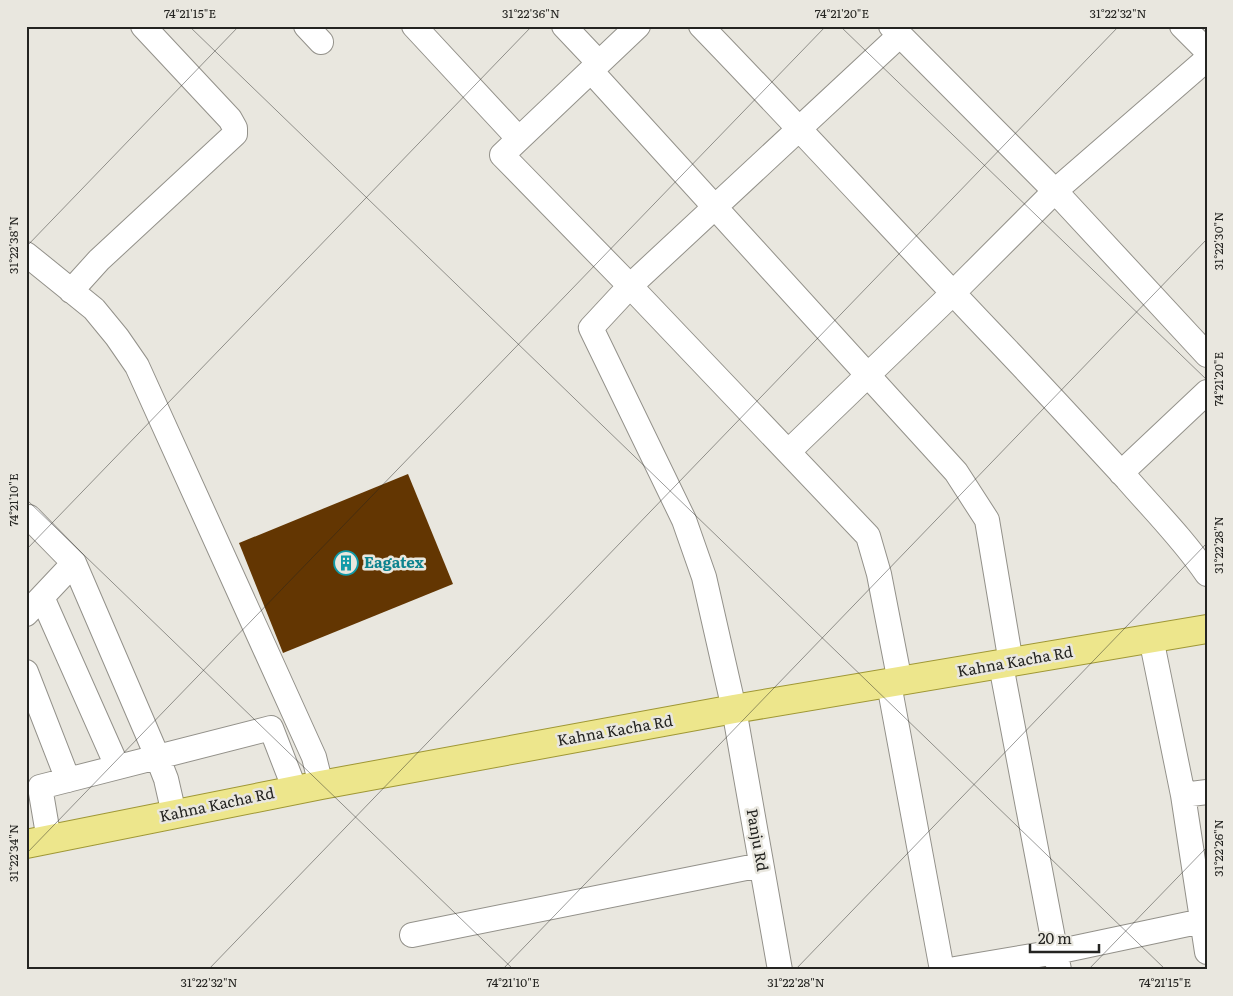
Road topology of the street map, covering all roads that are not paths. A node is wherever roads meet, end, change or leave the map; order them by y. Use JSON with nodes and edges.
{"nodes":[{"id":1,"x":143,"y":26,"type":"edge"},
{"id":2,"x":414,"y":26,"type":"edge"},
{"id":3,"x":564,"y":26,"type":"edge"},
{"id":4,"x":638,"y":26,"type":"edge"},
{"id":5,"x":701,"y":26,"type":"edge"},
{"id":6,"x":1182,"y":26,"type":"edge"},
{"id":7,"x":895,"y":30,"type":"edge"},
{"id":8,"x":1207,"y":51,"type":"edge"},
{"id":9,"x":1207,"y":59,"type":"edge"},
{"id":10,"x":595,"y":67,"type":"junction"},
{"id":11,"x":799,"y":128,"type":"junction"},
{"id":12,"x":519,"y":139,"type":"junction"},
{"id":13,"x":1056,"y":191,"type":"junction"},
{"id":14,"x":716,"y":207,"type":"junction"},
{"id":15,"x":26,"y":254,"type":"edge"},
{"id":16,"x":630,"y":286,"type":"junction"},
{"id":17,"x":71,"y":291,"type":"junction"},
{"id":18,"x":953,"y":293,"type":"junction"},
{"id":19,"x":1207,"y":355,"type":"edge"},
{"id":20,"x":868,"y":374,"type":"junction"},
{"id":21,"x":1207,"y":392,"type":"edge"},
{"id":22,"x":788,"y":452,"type":"junction"},
{"id":23,"x":1122,"y":473,"type":"junction"},
{"id":24,"x":29,"y":517,"type":"dead end"},
{"id":25,"x":74,"y":563,"type":"junction"},
{"id":26,"x":1207,"y":574,"type":"edge"},
{"id":27,"x":42,"y":597,"type":"junction"},
{"id":28,"x":26,"y":614,"type":"edge"},
{"id":29,"x":1207,"y":628,"type":"edge"},
{"id":30,"x":1151,"y":638,"type":"junction"},
{"id":31,"x":1006,"y":664,"type":"junction"},
{"id":32,"x":26,"y":672,"type":"edge"},
{"id":33,"x":894,"y":683,"type":"junction"},
{"id":34,"x":734,"y":709,"type":"junction"},
{"id":35,"x":157,"y":756,"type":"junction"},
{"id":36,"x":117,"y":766,"type":"junction"},
{"id":37,"x":68,"y":780,"type":"junction"},
{"id":38,"x":308,"y":787,"type":"junction"},
{"id":39,"x":33,"y":788,"type":"edge"},
{"id":40,"x":1207,"y":792,"type":"edge"},
{"id":41,"x":1183,"y":795,"type":"junction"},
{"id":42,"x":174,"y":814,"type":"junction"},
{"id":43,"x":37,"y":842,"type":"edge"},
{"id":44,"x":761,"y":865,"type":"junction"},
{"id":45,"x":1204,"y":921,"type":"edge"},
{"id":46,"x":412,"y":935,"type":"dead end"},
{"id":47,"x":1207,"y":952,"type":"edge"},
{"id":48,"x":1058,"y":961,"type":"edge"},
{"id":49,"x":780,"y":970,"type":"edge"},
{"id":50,"x":942,"y":970,"type":"edge"},
{"id":51,"x":950,"y":970,"type":"edge"}],
"edges":[{"from":1,"to":17,"type":"street"},
{"from":2,"to":12,"type":"street"},
{"from":3,"to":10,"type":"street"},
{"from":4,"to":10,"type":"street"},
{"from":5,"to":11,"type":"street"},
{"from":6,"to":8,"type":"street"},
{"from":7,"to":11,"type":"street"},
{"from":7,"to":13,"type":"street"},
{"from":9,"to":13,"type":"street"},
{"from":10,"to":12,"type":"street"},
{"from":10,"to":14,"type":"street"},
{"from":11,"to":14,"type":"street"},
{"from":11,"to":18,"type":"street"},
{"from":12,"to":16,"type":"street"},
{"from":13,"to":18,"type":"street"},
{"from":13,"to":19,"type":"street"},
{"from":14,"to":16,"type":"street"},
{"from":14,"to":20,"type":"street"},
{"from":15,"to":17,"type":"street"},
{"from":16,"to":22,"type":"street"},
{"from":16,"to":34,"type":"street","name":"Panju Rd"},
{"from":17,"to":38,"type":"street"},
{"from":18,"to":20,"type":"street"},
{"from":18,"to":23,"type":"street"},
{"from":20,"to":22,"type":"street"},
{"from":20,"to":31,"type":"street"},
{"from":21,"to":23,"type":"street"},
{"from":22,"to":33,"type":"street"},
{"from":23,"to":26,"type":"street"},
{"from":24,"to":25,"type":"street"},
{"from":25,"to":27,"type":"street"},
{"from":25,"to":35,"type":"street"},
{"from":27,"to":28,"type":"street"},
{"from":27,"to":36,"type":"street"},
{"from":29,"to":30,"type":"main road","name":"Kahna Kacha Rd"},
{"from":30,"to":31,"type":"main road","name":"Kahna Kacha Rd"},
{"from":30,"to":41,"type":"street"},
{"from":31,"to":33,"type":"main road","name":"Kahna Kacha Rd"},
{"from":31,"to":48,"type":"street"},
{"from":32,"to":37,"type":"street"},
{"from":33,"to":34,"type":"main road","name":"Kahna Kacha Rd"},
{"from":33,"to":50,"type":"street"},
{"from":34,"to":38,"type":"main road","name":"Kahna Kacha Rd"},
{"from":34,"to":44,"type":"street","name":"Panju Rd"},
{"from":35,"to":36,"type":"street"},
{"from":35,"to":38,"type":"street"},
{"from":35,"to":42,"type":"street"},
{"from":36,"to":37,"type":"street"},
{"from":37,"to":39,"type":"street"},
{"from":38,"to":42,"type":"main road","name":"Kahna Kacha Rd"},
{"from":39,"to":43,"type":"street"},
{"from":40,"to":41,"type":"street"},
{"from":41,"to":45,"type":"street"},
{"from":42,"to":43,"type":"main road","name":"Kahna Kacha Rd"},
{"from":44,"to":46,"type":"street"},
{"from":44,"to":49,"type":"street","name":"Panju Rd"},
{"from":45,"to":47,"type":"street"},
{"from":45,"to":48,"type":"street"},
{"from":48,"to":51,"type":"street"}]}
